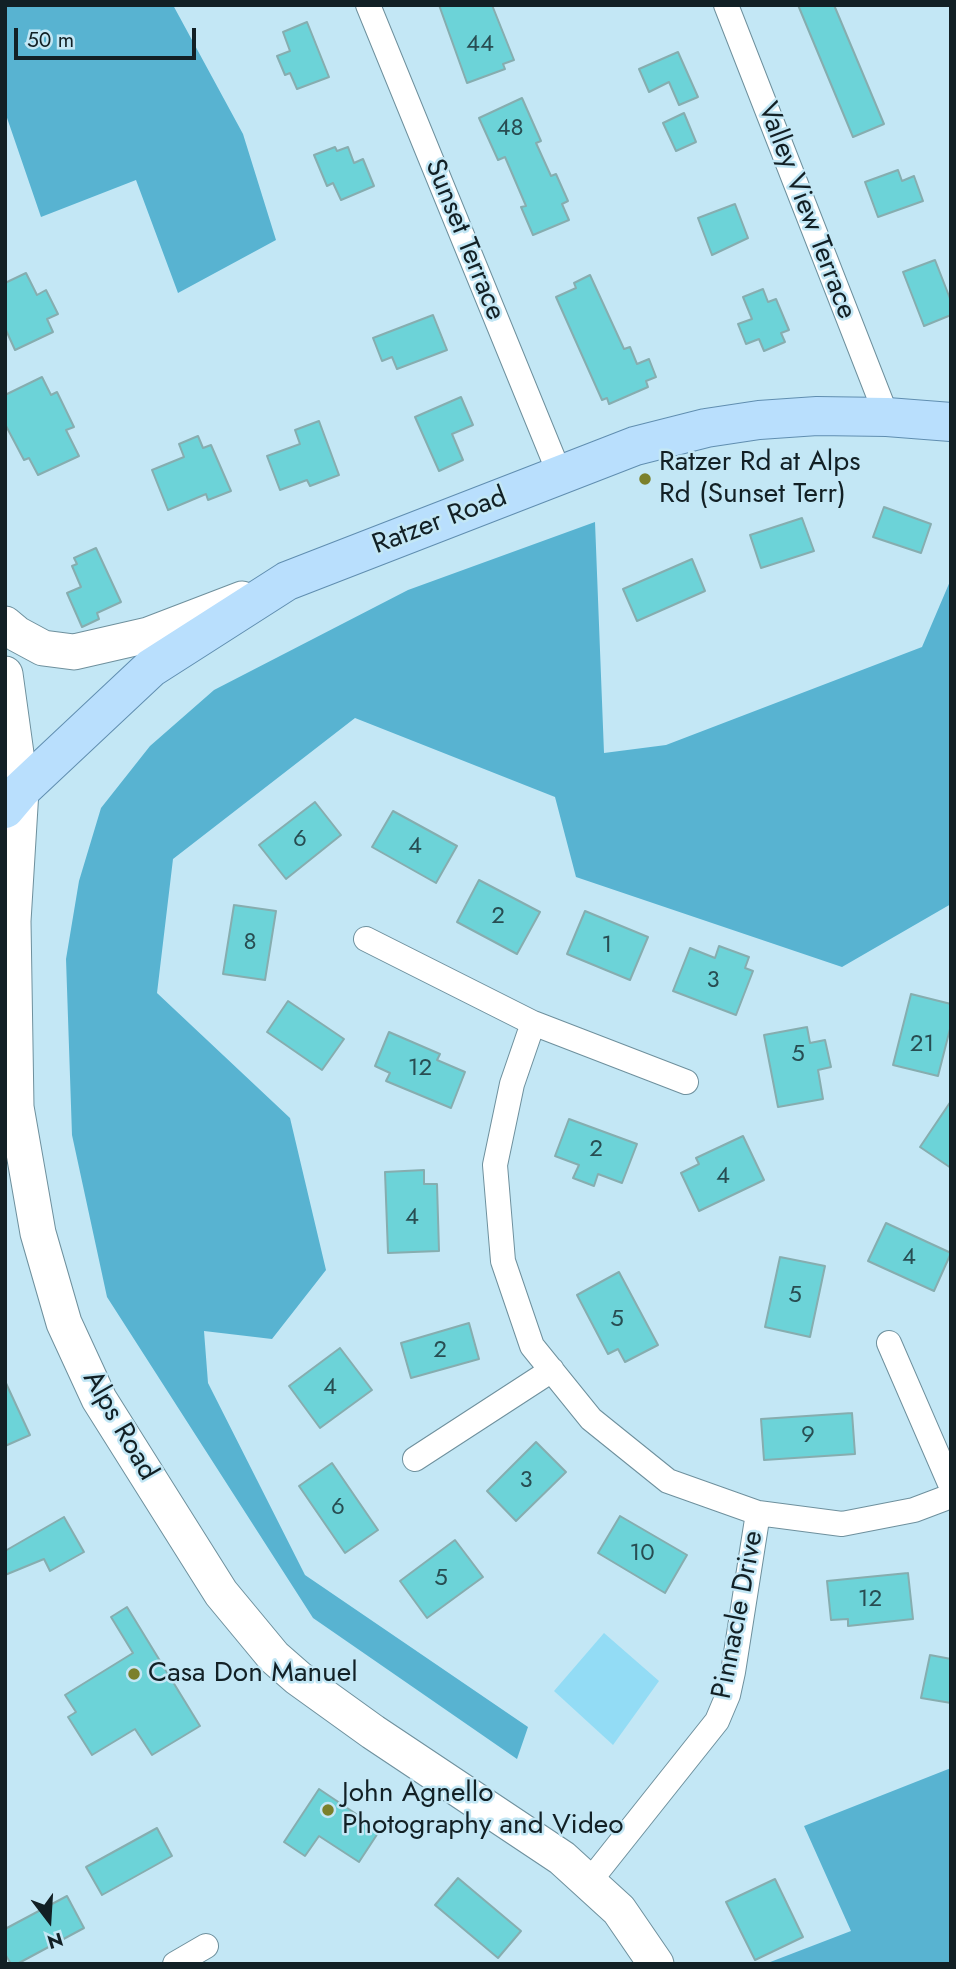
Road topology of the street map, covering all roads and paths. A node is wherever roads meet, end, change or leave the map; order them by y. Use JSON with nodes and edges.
{"nodes":[{"id":1,"x":368,"y":5,"type":"edge"},
{"id":2,"x":726,"y":5,"type":"edge"},
{"id":3,"x":887,"y":416,"type":"junction"},
{"id":4,"x":951,"y":422,"type":"edge"},
{"id":5,"x":560,"y":475,"type":"junction"},
{"id":6,"x":287,"y":582,"type":"junction"},
{"id":7,"x":5,"y":624,"type":"edge"},
{"id":8,"x":5,"y":674,"type":"edge"},
{"id":9,"x":13,"y":799,"type":"edge"},
{"id":10,"x":366,"y":939,"type":"dead end"},
{"id":11,"x":533,"y":1023,"type":"junction"},
{"id":12,"x":5,"y":1070,"type":"edge"},
{"id":13,"x":687,"y":1082,"type":"dead end"},
{"id":14,"x":16,"y":1107,"type":"junction"},
{"id":15,"x":889,"y":1343,"type":"dead end"},
{"id":16,"x":552,"y":1370,"type":"junction"},
{"id":17,"x":415,"y":1459,"type":"dead end"},
{"id":18,"x":951,"y":1486,"type":"edge"},
{"id":19,"x":951,"y":1496,"type":"edge"},
{"id":20,"x":758,"y":1513,"type":"junction"},
{"id":21,"x":589,"y":1882,"type":"junction"},
{"id":22,"x":206,"y":1946,"type":"dead end"},
{"id":23,"x":175,"y":1964,"type":"edge"},
{"id":24,"x":656,"y":1964,"type":"edge"}],
"edges":[{"from":1,"to":5,"type":"street","name":"Sunset Terrace"},
{"from":2,"to":3,"type":"street","name":"Valley View Terrace"},
{"from":3,"to":4,"type":"main road","name":"Ratzer Road"},
{"from":3,"to":5,"type":"main road","name":"Ratzer Road"},
{"from":5,"to":6,"type":"main road","name":"Ratzer Road"},
{"from":6,"to":7,"type":"main road"},
{"from":6,"to":9,"type":"main road","name":"Ratzer Road"},
{"from":8,"to":9,"type":"main road","name":"Alps Road"},
{"from":9,"to":14,"type":"main road","name":"Alps Road"},
{"from":10,"to":11,"type":"street"},
{"from":11,"to":13,"type":"street"},
{"from":11,"to":16,"type":"street"},
{"from":12,"to":14,"type":"main road"},
{"from":14,"to":21,"type":"main road","name":"Alps Road"},
{"from":15,"to":18,"type":"street"},
{"from":16,"to":17,"type":"street"},
{"from":16,"to":20,"type":"street"},
{"from":19,"to":20,"type":"street"},
{"from":20,"to":21,"type":"street","name":"Pinnacle Drive"},
{"from":21,"to":24,"type":"main road","name":"Alps Road"},
{"from":22,"to":23,"type":"street"}]}
